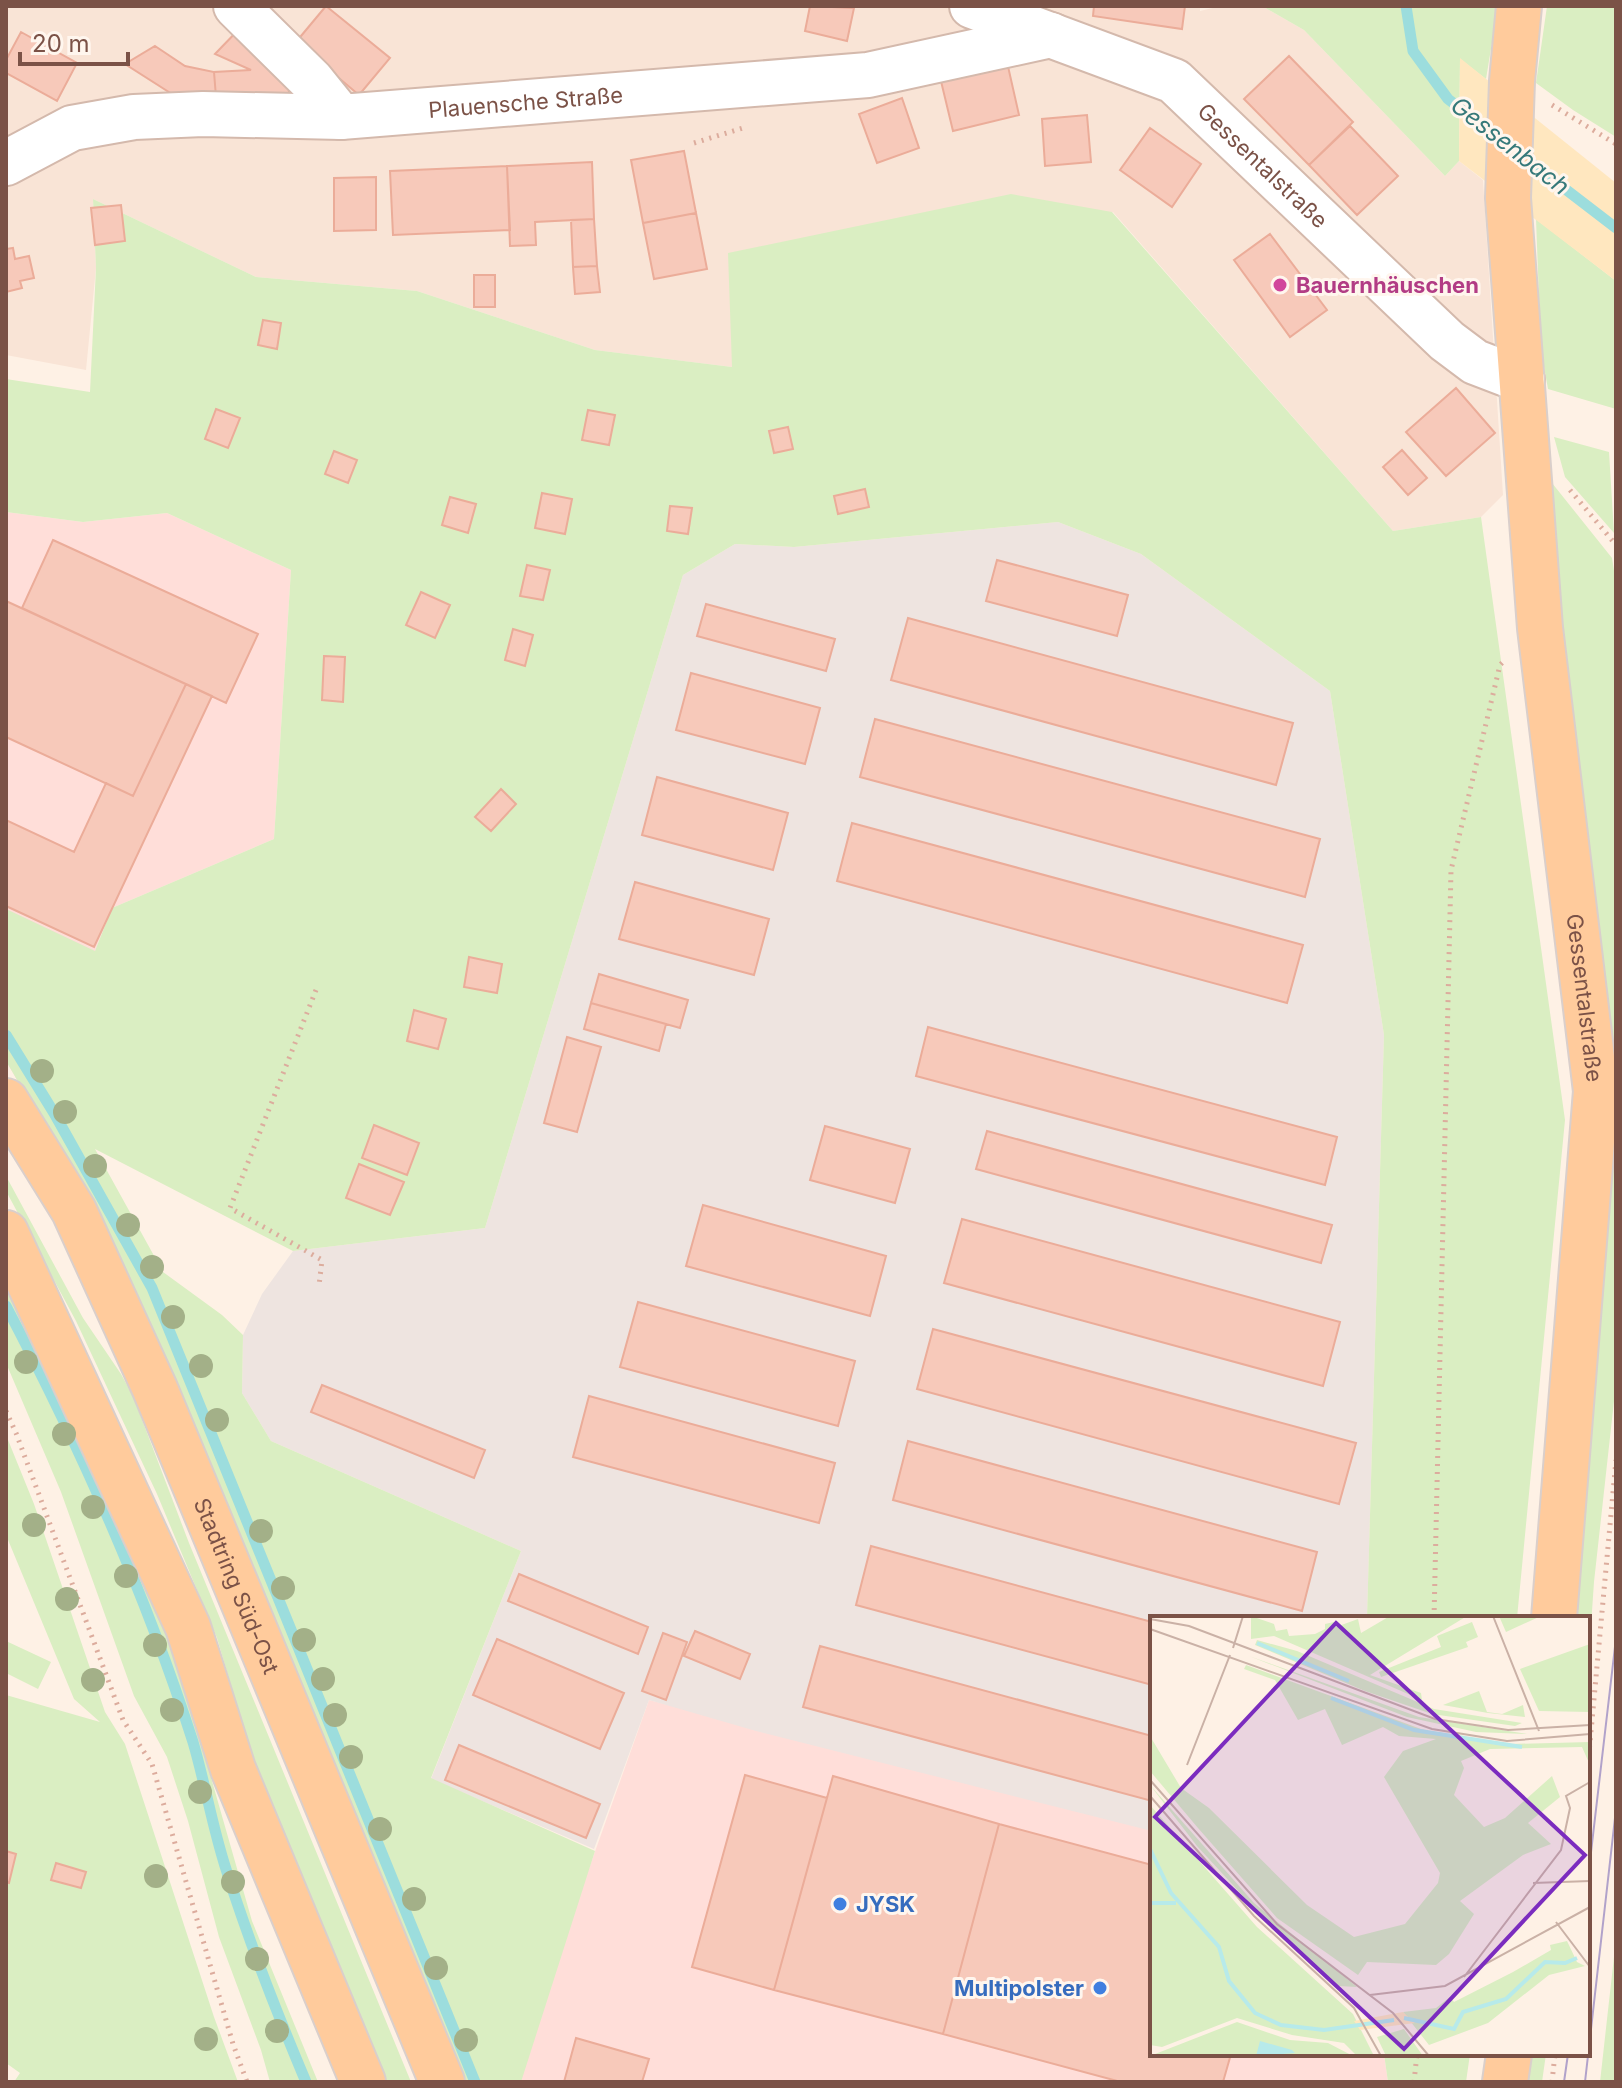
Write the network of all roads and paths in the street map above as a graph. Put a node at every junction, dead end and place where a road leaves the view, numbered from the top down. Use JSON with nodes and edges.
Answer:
{"nodes":[{"id":1,"x":236,"y":6,"type":"edge"},
{"id":2,"x":972,"y":6,"type":"edge"},
{"id":3,"x":1519,"y":6,"type":"edge"},
{"id":4,"x":1051,"y":35,"type":"junction"},
{"id":5,"x":1528,"y":101,"type":"junction"},
{"id":6,"x":341,"y":117,"type":"junction"},
{"id":7,"x":1616,"y":144,"type":"edge"},
{"id":8,"x":6,"y":163,"type":"edge"},
{"id":9,"x":1522,"y":380,"type":"junction"},
{"id":10,"x":1568,"y":488,"type":"dead end"},
{"id":11,"x":1616,"y":545,"type":"edge"},
{"id":12,"x":1540,"y":628,"type":"junction"},
{"id":13,"x":316,"y":990,"type":"dead end"},
{"id":14,"x":6,"y":1101,"type":"edge"},
{"id":15,"x":6,"y":1233,"type":"edge"},
{"id":16,"x":319,"y":1286,"type":"dead end"},
{"id":17,"x":6,"y":1411,"type":"edge"},
{"id":18,"x":1616,"y":1460,"type":"edge"},
{"id":19,"x":1434,"y":1616,"type":"edge"},
{"id":20,"x":1554,"y":1616,"type":"edge"},
{"id":21,"x":1590,"y":1742,"type":"edge"},
{"id":22,"x":1417,"y":2056,"type":"edge"},
{"id":23,"x":1509,"y":2056,"type":"edge"},
{"id":24,"x":1555,"y":2056,"type":"edge"},
{"id":25,"x":247,"y":2082,"type":"edge"},
{"id":26,"x":363,"y":2082,"type":"edge"},
{"id":27,"x":442,"y":2082,"type":"edge"},
{"id":28,"x":1414,"y":2082,"type":"edge"},
{"id":29,"x":1505,"y":2082,"type":"edge"},
{"id":30,"x":1552,"y":2082,"type":"edge"}],
"edges":[{"from":1,"to":6,"type":"street"},
{"from":2,"to":4,"type":"street","name":"Gessentalstraße"},
{"from":3,"to":5,"type":"main road","name":"Gessentalstraße"},
{"from":4,"to":6,"type":"street","name":"Plauensche Straße"},
{"from":4,"to":9,"type":"street","name":"Gessentalstraße"},
{"from":5,"to":7,"type":"path"},
{"from":5,"to":9,"type":"main road","name":"Gessentalstraße"},
{"from":6,"to":8,"type":"street","name":"Plauensche Straße"},
{"from":9,"to":12,"type":"main road","name":"Gessentalstraße"},
{"from":10,"to":11,"type":"path"},
{"from":12,"to":19,"type":"path"},
{"from":12,"to":20,"type":"main road","name":"Gessentalstraße"},
{"from":13,"to":16,"type":"path"},
{"from":14,"to":27,"type":"main road","name":"Stadtring Süd-Ost"},
{"from":15,"to":26,"type":"main road"},
{"from":17,"to":25,"type":"path"},
{"from":18,"to":21,"type":"path"},
{"from":22,"to":28,"type":"path"},
{"from":23,"to":29,"type":"main road"},
{"from":24,"to":30,"type":"path"}]}
